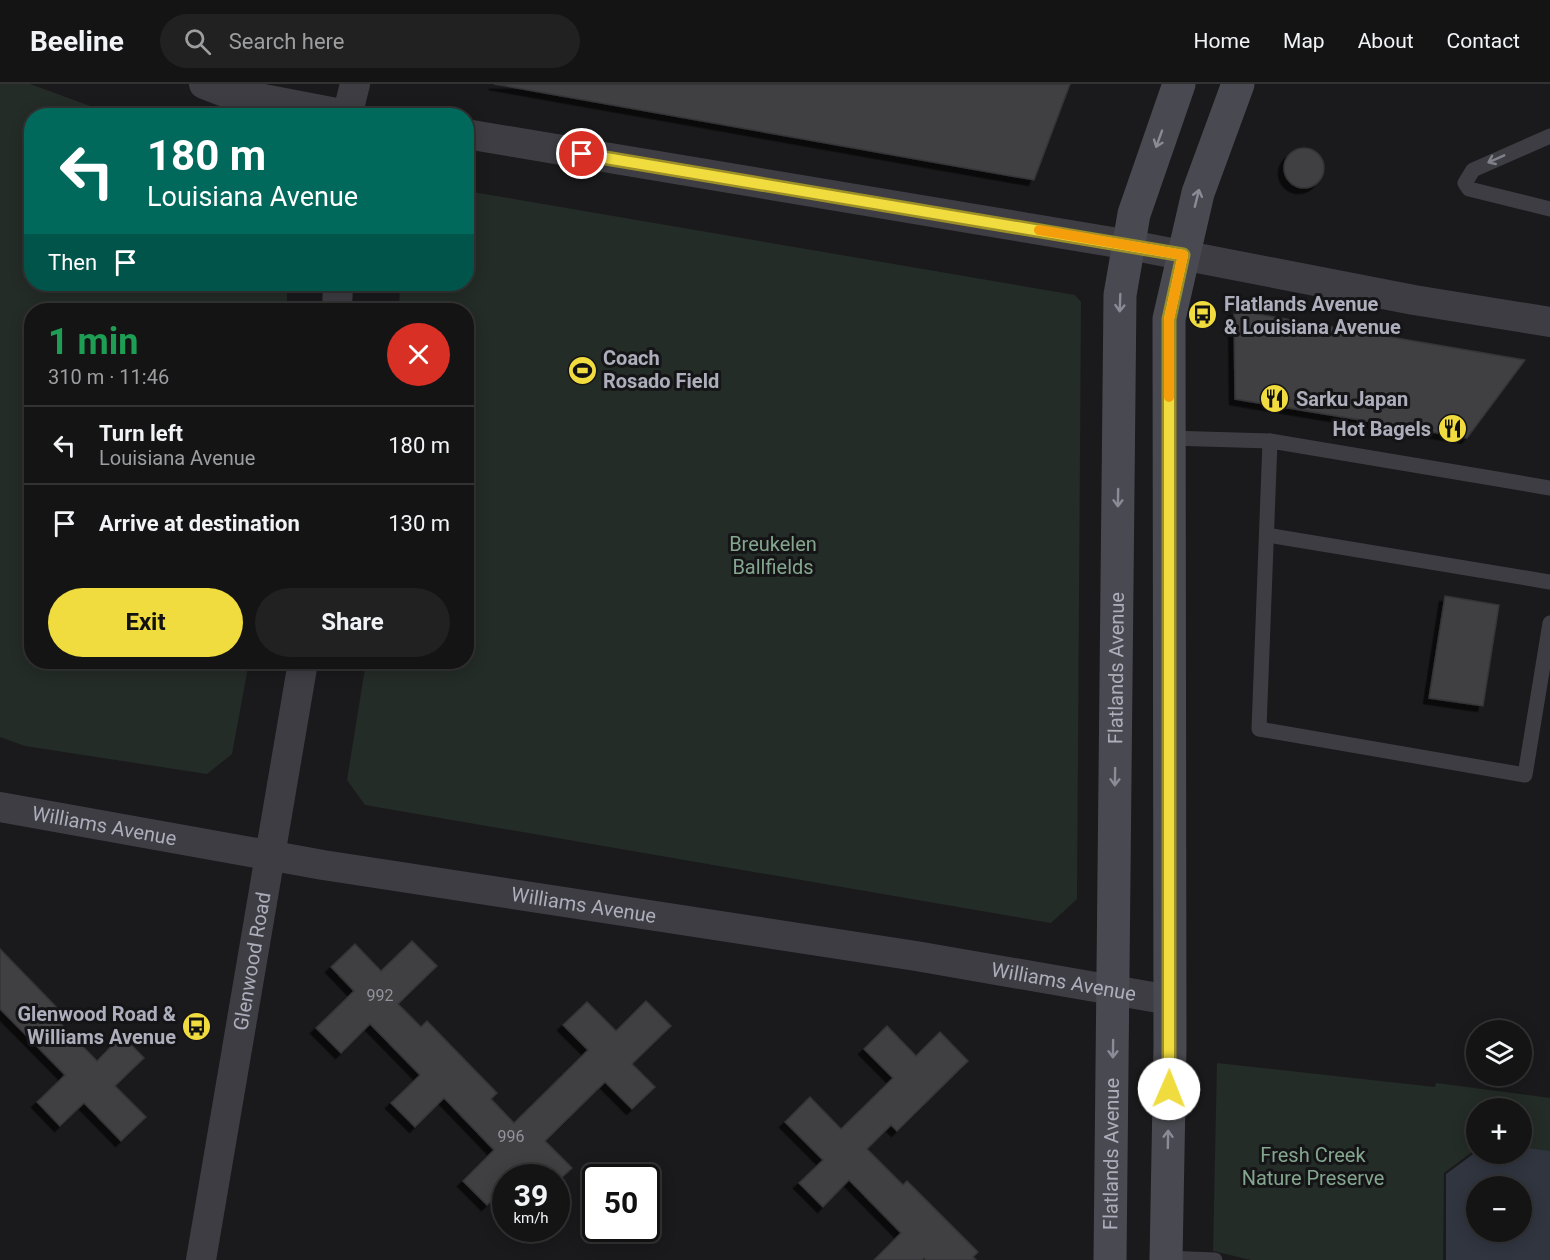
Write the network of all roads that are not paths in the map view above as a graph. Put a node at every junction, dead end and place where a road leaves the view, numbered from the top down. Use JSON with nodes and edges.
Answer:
{"nodes":[{"id":1,"x":204,"y":84,"type":"edge"},
{"id":2,"x":355,"y":84,"type":"edge"},
{"id":3,"x":1179,"y":84,"type":"edge"},
{"id":4,"x":1238,"y":84,"type":"edge"},
{"id":5,"x":312,"y":108,"type":"edge"},
{"id":6,"x":350,"y":108,"type":"edge"},
{"id":7,"x":474,"y":135,"type":"edge"},
{"id":8,"x":1550,"y":136,"type":"edge"},
{"id":9,"x":1550,"y":209,"type":"edge"},
{"id":10,"x":1130,"y":245,"type":"junction"},
{"id":11,"x":1183,"y":255,"type":"junction"},
{"id":12,"x":1550,"y":322,"type":"edge"},
{"id":13,"x":1168,"y":438,"type":"junction"},
{"id":14,"x":1270,"y":441,"type":"junction"},
{"id":15,"x":1550,"y":488,"type":"edge"},
{"id":16,"x":1267,"y":535,"type":"junction"},
{"id":17,"x":1550,"y":582,"type":"edge"},
{"id":18,"x":1550,"y":623,"type":"edge"},
{"id":19,"x":302,"y":669,"type":"edge"},
{"id":20,"x":0,"y":807,"type":"edge"},
{"id":21,"x":271,"y":854,"type":"junction"},
{"id":22,"x":1113,"y":990,"type":"junction"},
{"id":23,"x":1170,"y":1000,"type":"junction"},
{"id":24,"x":1166,"y":1259,"type":"edge"},
{"id":25,"x":201,"y":1260,"type":"edge"},
{"id":26,"x":1110,"y":1260,"type":"edge"},
{"id":27,"x":1215,"y":1260,"type":"edge"}],
"edges":[{"from":1,"to":5,"type":"street"},
{"from":2,"to":6,"type":"street"},
{"from":3,"to":10,"type":"main road","name":"Flatlands Avenue","one_way":true},
{"from":11,"to":4,"type":"main road","one_way":true},
{"from":7,"to":10,"type":"street"},
{"from":8,"to":9,"type":"lane","one_way":true},
{"from":10,"to":11,"type":"street"},
{"from":10,"to":22,"type":"main road","name":"Flatlands Avenue","one_way":true},
{"from":11,"to":12,"type":"street"},
{"from":11,"to":13,"type":"main road"},
{"from":13,"to":14,"type":"lane"},
{"from":13,"to":23,"type":"main road"},
{"from":14,"to":15,"type":"lane"},
{"from":14,"to":16,"type":"lane"},
{"from":16,"to":17,"type":"lane"},
{"from":16,"to":18,"type":"lane"},
{"from":19,"to":21,"type":"street","name":"Glenwood Road"},
{"from":20,"to":21,"type":"street","name":"Williams Avenue"},
{"from":21,"to":22,"type":"street","name":"Williams Avenue"},
{"from":21,"to":25,"type":"street","name":"Glenwood Road"},
{"from":22,"to":23,"type":"street","name":"Williams Avenue"},
{"from":22,"to":26,"type":"main road","name":"Flatlands Avenue","one_way":true},
{"from":24,"to":23,"type":"main road","one_way":true},
{"from":24,"to":27,"type":"lane"}]}
